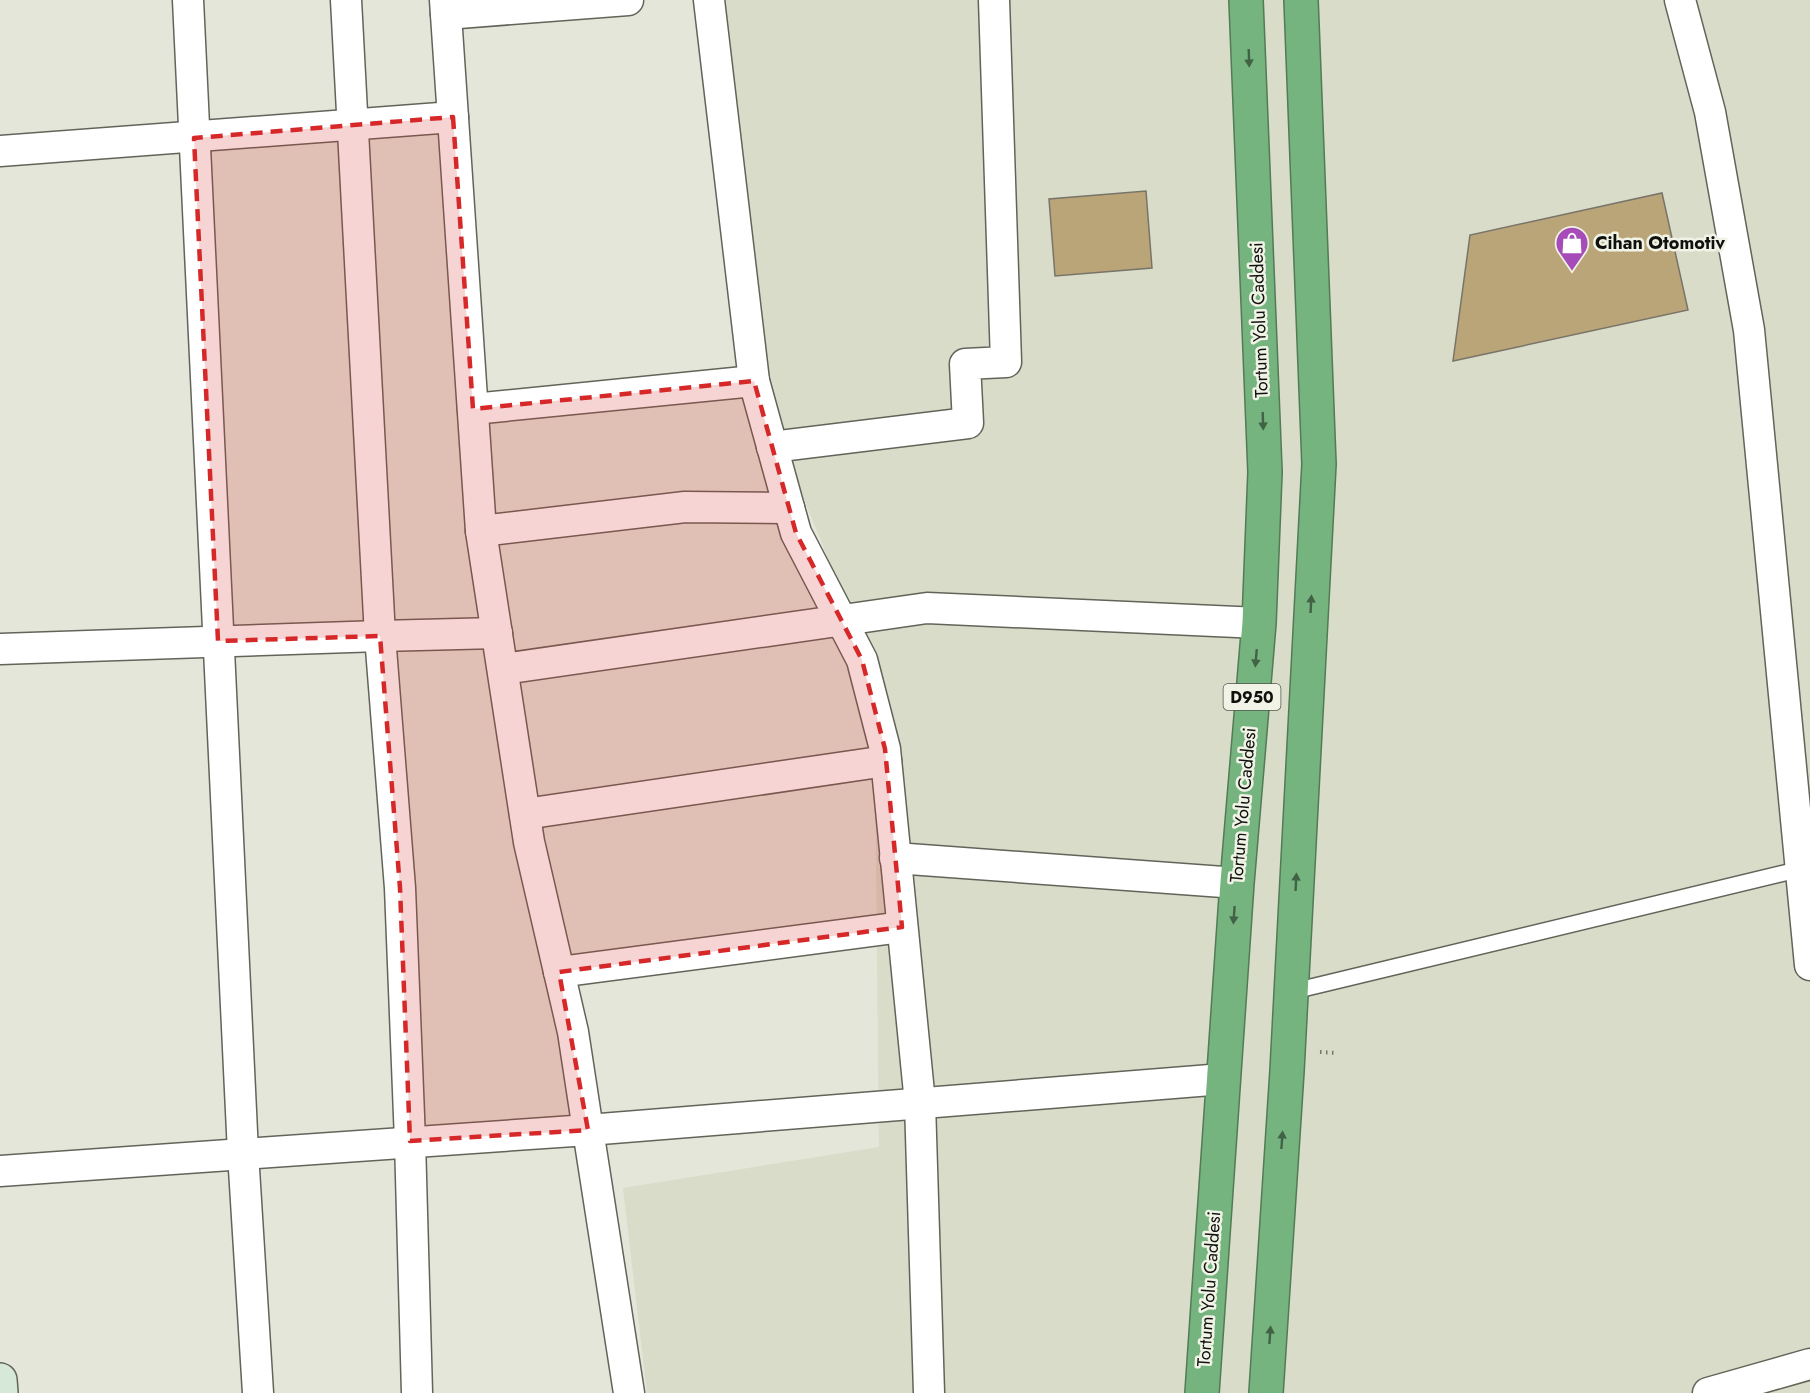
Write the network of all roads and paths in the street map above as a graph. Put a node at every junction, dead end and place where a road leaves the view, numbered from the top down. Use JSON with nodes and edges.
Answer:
{"nodes":[{"id":1,"x":188,"y":0,"type":"edge"},
{"id":2,"x":346,"y":0,"type":"edge"},
{"id":3,"x":628,"y":0,"type":"edge"},
{"id":4,"x":709,"y":0,"type":"edge"},
{"id":5,"x":994,"y":0,"type":"edge"},
{"id":6,"x":1246,"y":0,"type":"edge"},
{"id":7,"x":1301,"y":0,"type":"edge"},
{"id":8,"x":1680,"y":0,"type":"edge"},
{"id":9,"x":445,"y":7,"type":"edge"},
{"id":10,"x":453,"y":117,"type":"junction"},
{"id":11,"x":352,"y":126,"type":"junction"},
{"id":12,"x":194,"y":138,"type":"junction"},
{"id":13,"x":0,"y":152,"type":"edge"},
{"id":14,"x":754,"y":381,"type":"junction"},
{"id":15,"x":473,"y":409,"type":"junction"},
{"id":16,"x":772,"y":447,"type":"junction"},
{"id":17,"x":789,"y":507,"type":"junction"},
{"id":18,"x":481,"y":531,"type":"junction"},
{"id":19,"x":842,"y":621,"type":"junction"},
{"id":20,"x":1259,"y":623,"type":"junction"},
{"id":21,"x":497,"y":633,"type":"junction"},
{"id":22,"x":380,"y":636,"type":"junction"},
{"id":23,"x":218,"y":641,"type":"junction"},
{"id":24,"x":0,"y":649,"type":"edge"},
{"id":25,"x":503,"y":669,"type":"junction"},
{"id":26,"x":886,"y":761,"type":"junction"},
{"id":27,"x":525,"y":814,"type":"junction"},
{"id":28,"x":895,"y":858,"type":"junction"},
{"id":29,"x":1801,"y":869,"type":"junction"},
{"id":30,"x":1236,"y":883,"type":"junction"},
{"id":31,"x":902,"y":927,"type":"junction"},
{"id":32,"x":1810,"y":965,"type":"edge"},
{"id":33,"x":559,"y":972,"type":"junction"},
{"id":34,"x":1290,"y":992,"type":"junction"},
{"id":35,"x":1223,"y":1079,"type":"junction"},
{"id":36,"x":920,"y":1103,"type":"junction"},
{"id":37,"x":588,"y":1130,"type":"junction"},
{"id":38,"x":410,"y":1141,"type":"junction"},
{"id":39,"x":243,"y":1153,"type":"junction"},
{"id":40,"x":0,"y":1170,"type":"edge"},
{"id":41,"x":1810,"y":1364,"type":"edge"},
{"id":42,"x":0,"y":1380,"type":"edge"},
{"id":43,"x":1,"y":1393,"type":"edge"},
{"id":44,"x":258,"y":1393,"type":"edge"},
{"id":45,"x":417,"y":1393,"type":"edge"},
{"id":46,"x":628,"y":1393,"type":"edge"},
{"id":47,"x":929,"y":1393,"type":"edge"},
{"id":48,"x":1202,"y":1393,"type":"edge"},
{"id":49,"x":1266,"y":1393,"type":"edge"},
{"id":50,"x":1708,"y":1393,"type":"edge"}],
"edges":[{"from":1,"to":12,"type":"street"},
{"from":2,"to":11,"type":"street"},
{"from":3,"to":9,"type":"street"},
{"from":4,"to":14,"type":"street"},
{"from":5,"to":16,"type":"street"},
{"from":6,"to":20,"type":"highway","name":"Tortum Yolu Caddesi","number":"D950","one_way":true},
{"from":34,"to":7,"type":"highway","number":"D950","one_way":true},
{"from":8,"to":29,"type":"street"},
{"from":9,"to":10,"type":"street"},
{"from":10,"to":11,"type":"street"},
{"from":10,"to":15,"type":"street"},
{"from":11,"to":12,"type":"street"},
{"from":11,"to":22,"type":"street"},
{"from":12,"to":13,"type":"street"},
{"from":12,"to":23,"type":"street"},
{"from":14,"to":15,"type":"street"},
{"from":14,"to":16,"type":"street"},
{"from":15,"to":18,"type":"street"},
{"from":16,"to":17,"type":"street"},
{"from":17,"to":18,"type":"street"},
{"from":17,"to":19,"type":"street"},
{"from":18,"to":21,"type":"street"},
{"from":19,"to":20,"type":"street"},
{"from":19,"to":25,"type":"street"},
{"from":19,"to":26,"type":"street"},
{"from":20,"to":30,"type":"highway","name":"Tortum Yolu Caddesi","number":"D950","one_way":true},
{"from":21,"to":22,"type":"street"},
{"from":21,"to":25,"type":"street"},
{"from":22,"to":23,"type":"street"},
{"from":22,"to":38,"type":"street"},
{"from":23,"to":24,"type":"street"},
{"from":23,"to":39,"type":"street"},
{"from":25,"to":27,"type":"street"},
{"from":26,"to":27,"type":"street"},
{"from":26,"to":28,"type":"street"},
{"from":27,"to":33,"type":"street"},
{"from":28,"to":30,"type":"street"},
{"from":28,"to":31,"type":"street"},
{"from":29,"to":32,"type":"street"},
{"from":29,"to":34,"type":"lane"},
{"from":30,"to":35,"type":"highway","name":"Tortum Yolu Caddesi","number":"D950","one_way":true},
{"from":31,"to":33,"type":"street"},
{"from":31,"to":36,"type":"street"},
{"from":33,"to":37,"type":"street"},
{"from":49,"to":34,"type":"highway","number":"D950","one_way":true},
{"from":35,"to":36,"type":"street"},
{"from":35,"to":48,"type":"highway","name":"Tortum Yolu Caddesi","number":"D950"},
{"from":36,"to":37,"type":"street"},
{"from":36,"to":47,"type":"street"},
{"from":37,"to":38,"type":"street"},
{"from":37,"to":46,"type":"street"},
{"from":38,"to":39,"type":"street"},
{"from":38,"to":45,"type":"street"},
{"from":39,"to":40,"type":"street"},
{"from":39,"to":44,"type":"street"},
{"from":41,"to":50,"type":"street"},
{"from":42,"to":43,"type":"street"}]}
